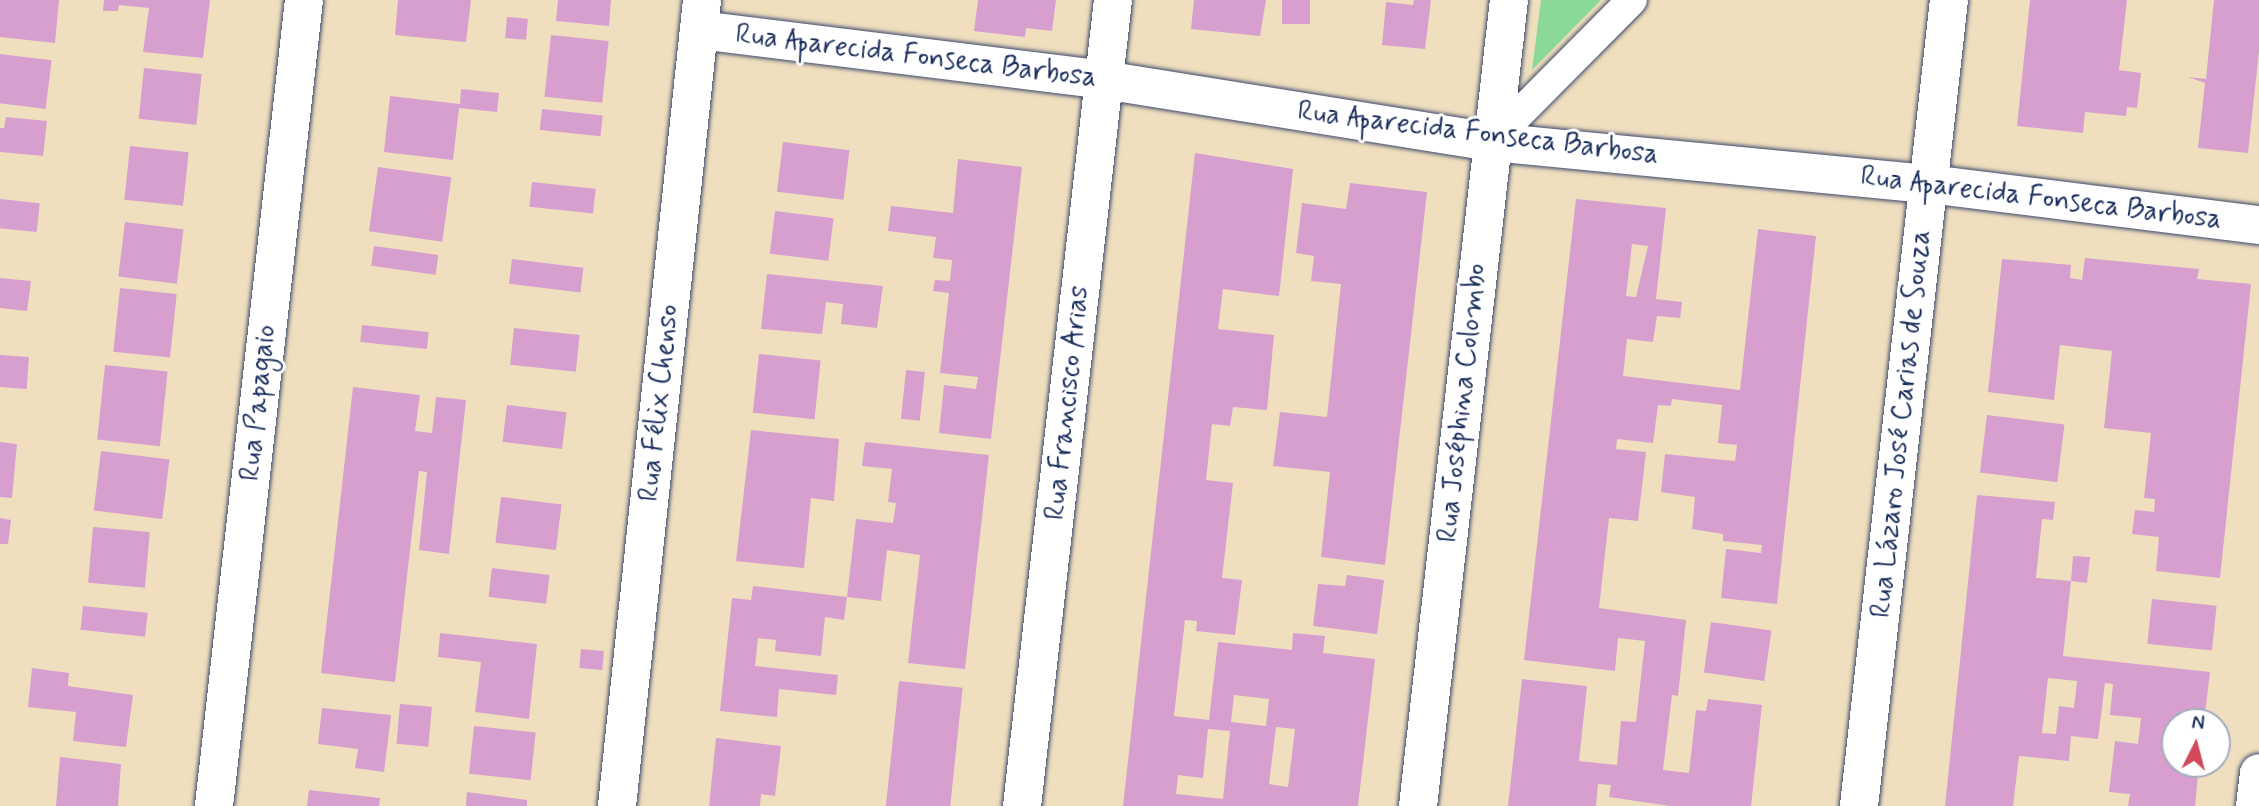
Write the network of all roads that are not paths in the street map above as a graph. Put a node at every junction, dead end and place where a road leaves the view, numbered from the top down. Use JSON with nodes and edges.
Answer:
{"nodes":[{"id":1,"x":304,"y":0,"type":"edge"},
{"id":2,"x":1113,"y":0,"type":"edge"},
{"id":3,"x":1509,"y":0,"type":"edge"},
{"id":4,"x":1632,"y":0,"type":"edge"},
{"id":5,"x":1949,"y":0,"type":"edge"},
{"id":6,"x":700,"y":15,"type":"edge"},
{"id":7,"x":1104,"y":80,"type":"junction"},
{"id":8,"x":1491,"y":142,"type":"junction"},
{"id":9,"x":1929,"y":184,"type":"junction"},
{"id":10,"x":2259,"y":225,"type":"edge"},
{"id":11,"x":2259,"y":772,"type":"edge"},
{"id":12,"x":214,"y":806,"type":"edge"},
{"id":13,"x":618,"y":806,"type":"edge"},
{"id":14,"x":1022,"y":806,"type":"edge"},
{"id":15,"x":1418,"y":806,"type":"edge"},
{"id":16,"x":1859,"y":806,"type":"edge"},
{"id":17,"x":2255,"y":806,"type":"edge"}],
"edges":[{"from":1,"to":12,"type":"street","name":"Rua Papagaio"},
{"from":2,"to":7,"type":"street","name":"Rua Francisco Arias"},
{"from":3,"to":8,"type":"street","name":"Rua Joséphina Colombo"},
{"from":4,"to":8,"type":"lane"},
{"from":5,"to":9,"type":"street","name":"Rua Lázaro José Carias de Souza"},
{"from":6,"to":7,"type":"street","name":"Rua Aparecida Fonseca Barbosa"},
{"from":6,"to":13,"type":"street","name":"Rua Félix Chenso"},
{"from":7,"to":8,"type":"street","name":"Rua Aparecida Fonseca Barbosa"},
{"from":7,"to":14,"type":"street","name":"Rua Francisco Arias"},
{"from":8,"to":9,"type":"street","name":"Rua Aparecida Fonseca Barbosa"},
{"from":8,"to":15,"type":"street","name":"Rua Joséphina Colombo"},
{"from":9,"to":10,"type":"street","name":"Rua Aparecida Fonseca Barbosa"},
{"from":9,"to":16,"type":"street","name":"Rua Lázaro José Carias de Souza"},
{"from":11,"to":17,"type":"street"}]}
